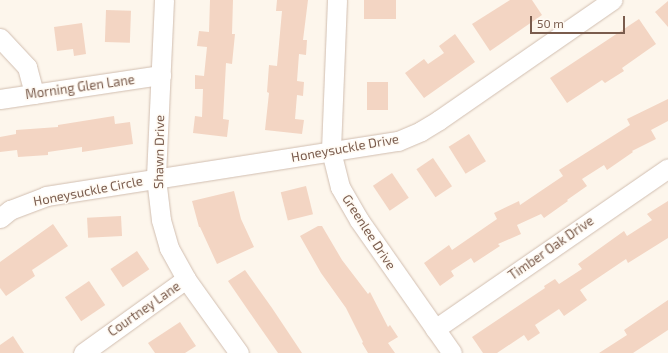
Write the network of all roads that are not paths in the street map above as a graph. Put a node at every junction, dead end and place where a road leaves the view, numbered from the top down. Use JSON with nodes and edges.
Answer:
{"nodes":[{"id":1,"x":164,"y":0,"type":"edge"},
{"id":2,"x":337,"y":0,"type":"edge"},
{"id":3,"x":612,"y":0,"type":"edge"},
{"id":4,"x":0,"y":38,"type":"edge"},
{"id":5,"x":161,"y":75,"type":"junction"},
{"id":6,"x":34,"y":94,"type":"junction"},
{"id":7,"x":0,"y":99,"type":"edge"},
{"id":8,"x":331,"y":151,"type":"junction"},
{"id":9,"x":668,"y":168,"type":"edge"},
{"id":10,"x":156,"y":178,"type":"junction"},
{"id":11,"x":0,"y":218,"type":"edge"},
{"id":12,"x":186,"y":280,"type":"junction"},
{"id":13,"x":435,"y":329,"type":"junction"},
{"id":14,"x":83,"y":353,"type":"edge"},
{"id":15,"x":239,"y":353,"type":"edge"},
{"id":16,"x":452,"y":353,"type":"edge"}],
"edges":[{"from":1,"to":5,"type":"street","name":"Shawn Drive"},
{"from":2,"to":8,"type":"street","name":"Greenlee Drive"},
{"from":3,"to":8,"type":"street","name":"Honeysuckle Drive"},
{"from":4,"to":6,"type":"street"},
{"from":5,"to":6,"type":"street","name":"Morning Glen Lane"},
{"from":5,"to":10,"type":"street","name":"Shawn Drive"},
{"from":6,"to":7,"type":"street","name":"Morning Glen Lane"},
{"from":8,"to":10,"type":"street","name":"Honeysuckle Drive"},
{"from":8,"to":13,"type":"street","name":"Greenlee Drive"},
{"from":9,"to":13,"type":"street","name":"Timber Oak Drive"},
{"from":10,"to":11,"type":"street","name":"Honeysuckle Circle"},
{"from":10,"to":12,"type":"street","name":"Shawn Drive"},
{"from":12,"to":14,"type":"street","name":"Courtney Lane"},
{"from":12,"to":15,"type":"street","name":"Shawn Drive"},
{"from":13,"to":16,"type":"street","name":"Greenlee Drive"}]}
